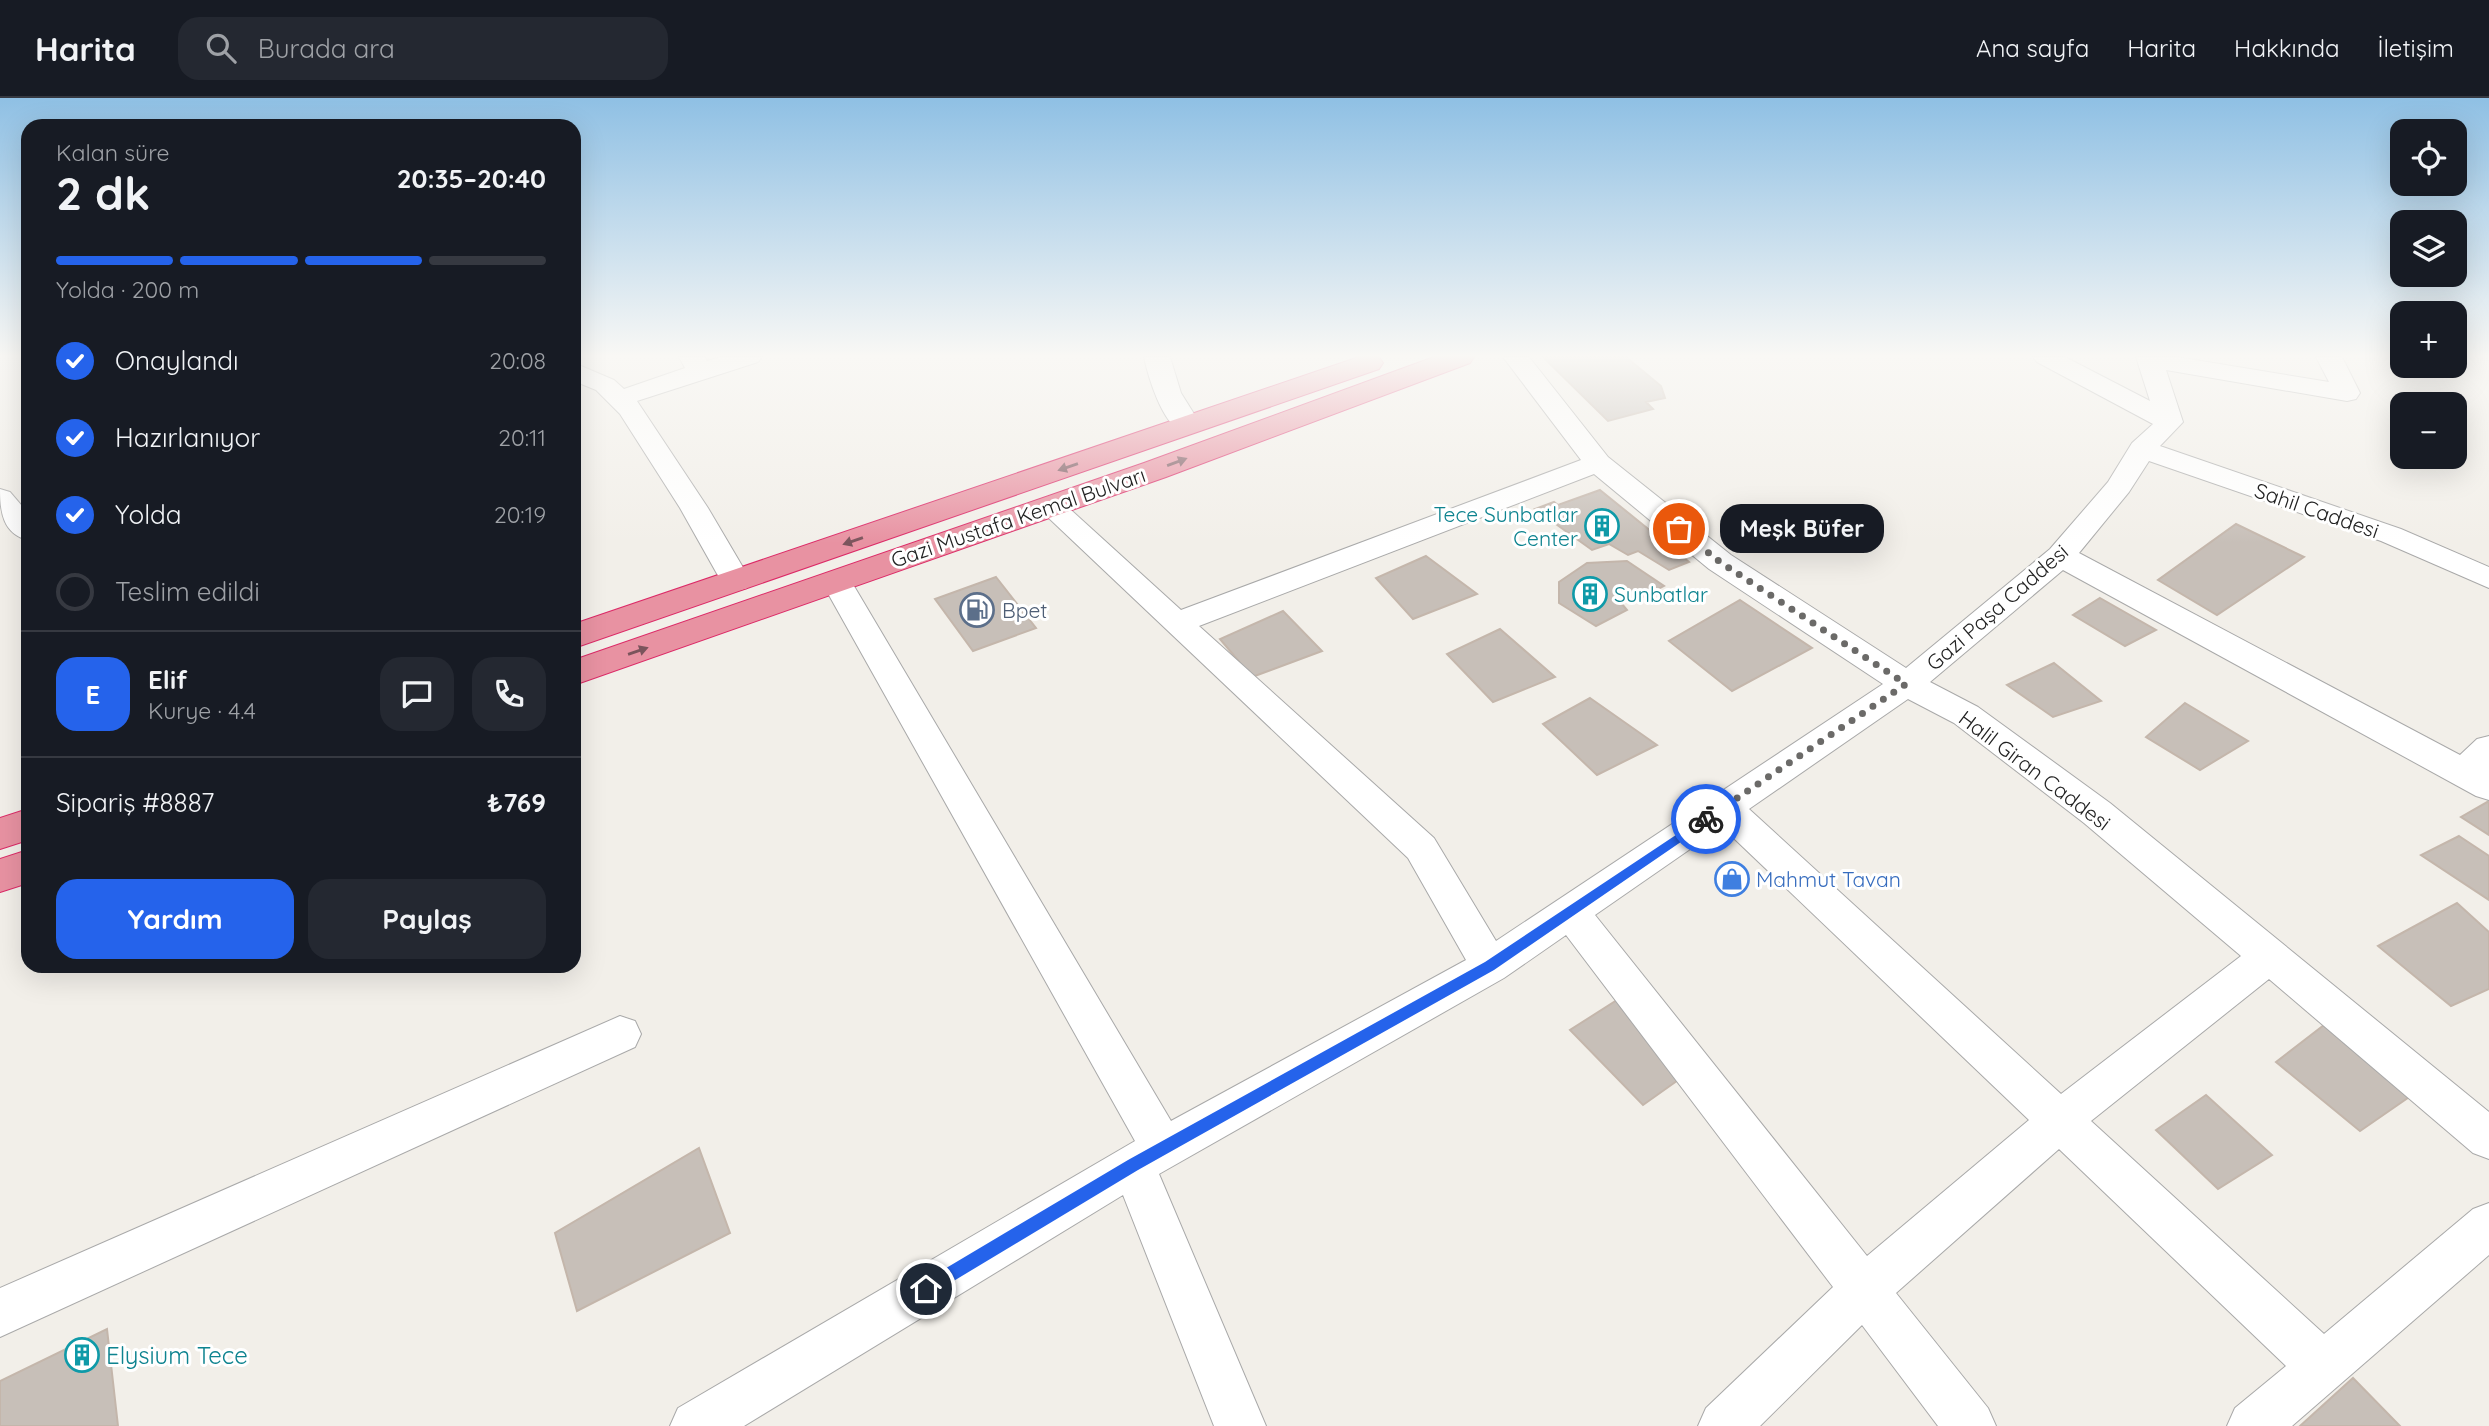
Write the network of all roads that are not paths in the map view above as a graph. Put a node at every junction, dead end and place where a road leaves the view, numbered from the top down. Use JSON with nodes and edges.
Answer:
{"nodes":[{"id":1,"x":636,"y":419,"type":"edge"},
{"id":2,"x":1183,"y":419,"type":"edge"},
{"id":3,"x":1206,"y":419,"type":"edge"},
{"id":4,"x":1289,"y":419,"type":"edge"},
{"id":5,"x":1564,"y":419,"type":"edge"},
{"id":6,"x":2164,"y":419,"type":"edge"},
{"id":7,"x":2169,"y":419,"type":"edge"},
{"id":8,"x":2170,"y":422,"type":"junction"},
{"id":9,"x":1188,"y":425,"type":"junction"},
{"id":10,"x":2142,"y":449,"type":"junction"},
{"id":11,"x":1598,"y":463,"type":"junction"},
{"id":12,"x":0,"y":498,"type":"edge"},
{"id":13,"x":1050,"y":506,"type":"junction"},
{"id":14,"x":21,"y":523,"type":"edge"},
{"id":15,"x":2061,"y":556,"type":"junction"},
{"id":16,"x":2489,"y":578,"type":"edge"},
{"id":17,"x":736,"y":581,"type":"junction"},
{"id":18,"x":836,"y":581,"type":"junction"},
{"id":19,"x":1176,"y":623,"type":"junction"},
{"id":20,"x":581,"y":634,"type":"edge"},
{"id":21,"x":581,"y":671,"type":"edge"},
{"id":22,"x":1906,"y":684,"type":"junction"},
{"id":23,"x":2489,"y":748,"type":"edge"},
{"id":24,"x":2477,"y":780,"type":"edge"},
{"id":25,"x":1724,"y":807,"type":"junction"},
{"id":26,"x":21,"y":826,"type":"edge"},
{"id":27,"x":0,"y":834,"type":"edge"},
{"id":28,"x":21,"y":868,"type":"edge"},
{"id":29,"x":0,"y":876,"type":"edge"},
{"id":30,"x":1570,"y":911,"type":"junction"},
{"id":31,"x":2269,"y":956,"type":"junction"},
{"id":32,"x":1490,"y":966,"type":"junction"},
{"id":33,"x":620,"y":1034,"type":"dead end"},
{"id":34,"x":2059,"y":1121,"type":"junction"},
{"id":35,"x":2489,"y":1139,"type":"edge"},
{"id":36,"x":1148,"y":1157,"type":"junction"},
{"id":37,"x":2489,"y":1225,"type":"edge"},
{"id":38,"x":1864,"y":1290,"type":"junction"},
{"id":39,"x":0,"y":1313,"type":"edge"},
{"id":40,"x":2323,"y":1367,"type":"junction"},
{"id":41,"x":696,"y":1426,"type":"edge"},
{"id":42,"x":1241,"y":1426,"type":"edge"},
{"id":43,"x":1724,"y":1426,"type":"edge"},
{"id":44,"x":1970,"y":1426,"type":"edge"},
{"id":45,"x":2253,"y":1426,"type":"edge"}],
"edges":[{"from":1,"to":17,"type":"street"},
{"from":2,"to":9,"type":"street"},
{"from":3,"to":9,"type":"highway","name":"Gazi Mustafa Kemal Bulvarı"},
{"from":13,"to":4,"type":"highway","name":"Gazi Mustafa Kemal Bulvarı","one_way":true},
{"from":5,"to":11,"type":"street","name":"Halil Giran Caddesi"},
{"from":6,"to":8,"type":"street"},
{"from":7,"to":8,"type":"street"},
{"from":8,"to":10,"type":"street","name":"Gazi Paşa Caddesi"},
{"from":9,"to":17,"type":"highway","name":"Gazi Mustafa Kemal Bulvarı","one_way":true},
{"from":10,"to":15,"type":"street","name":"Gazi Paşa Caddesi"},
{"from":10,"to":16,"type":"street","name":"Sahil Caddesi"},
{"from":11,"to":19,"type":"street"},
{"from":11,"to":22,"type":"street","name":"Halil Giran Caddesi"},
{"from":12,"to":14,"type":"street"},
{"from":13,"to":18,"type":"highway","name":"Gazi Mustafa Kemal Bulvarı"},
{"from":13,"to":19,"type":"street"},
{"from":15,"to":22,"type":"street","name":"Gazi Paşa Caddesi"},
{"from":15,"to":24,"type":"street"},
{"from":17,"to":20,"type":"highway","name":"Gazi Mustafa Kemal Bulvarı"},
{"from":21,"to":18,"type":"highway","name":"Gazi Mustafa Kemal Bulvarı","one_way":true},
{"from":18,"to":36,"type":"street"},
{"from":19,"to":32,"type":"street"},
{"from":22,"to":25,"type":"street","name":"Gazi Paşa Caddesi"},
{"from":22,"to":31,"type":"street","name":"Halil Giran Caddesi"},
{"from":23,"to":24,"type":"street"},
{"from":25,"to":30,"type":"street","name":"Gazi Paşa Caddesi"},
{"from":25,"to":34,"type":"street"},
{"from":26,"to":27,"type":"highway"},
{"from":28,"to":29,"type":"highway"},
{"from":30,"to":32,"type":"street","name":"Gazi Paşa Caddesi"},
{"from":30,"to":38,"type":"street"},
{"from":31,"to":34,"type":"street"},
{"from":31,"to":35,"type":"street","name":"Halil Giran Caddesi"},
{"from":32,"to":36,"type":"street","name":"Gazi Paşa Caddesi"},
{"from":33,"to":39,"type":"street"},
{"from":34,"to":38,"type":"street"},
{"from":34,"to":40,"type":"street"},
{"from":36,"to":41,"type":"street","name":"Gazi Paşa Caddesi"},
{"from":36,"to":42,"type":"street"},
{"from":37,"to":40,"type":"street"},
{"from":38,"to":43,"type":"street"},
{"from":38,"to":44,"type":"street"},
{"from":40,"to":45,"type":"street"}]}
